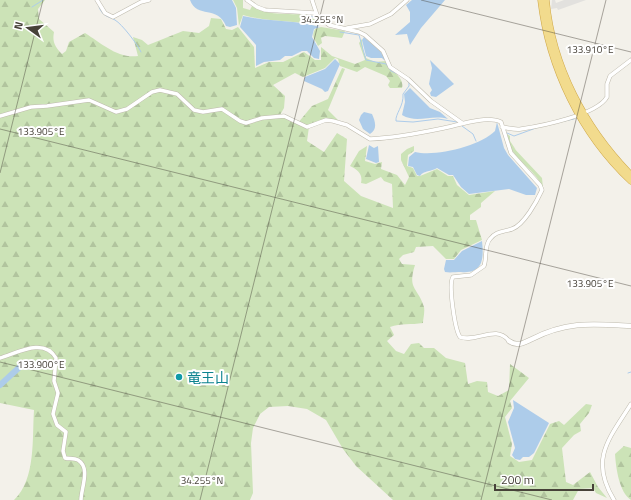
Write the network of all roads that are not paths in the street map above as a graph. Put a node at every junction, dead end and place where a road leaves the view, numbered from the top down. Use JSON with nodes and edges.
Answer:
{"nodes":[{"id":1,"x":97,"y":0,"type":"edge"},
{"id":2,"x":149,"y":0,"type":"edge"},
{"id":3,"x":247,"y":0,"type":"edge"},
{"id":4,"x":312,"y":0,"type":"edge"},
{"id":5,"x":407,"y":0,"type":"edge"},
{"id":6,"x":541,"y":0,"type":"edge"},
{"id":7,"x":546,"y":0,"type":"edge"},
{"id":8,"x":317,"y":15,"type":"junction"},
{"id":9,"x":344,"y":28,"type":"junction"},
{"id":10,"x":631,"y":60,"type":"edge"},
{"id":11,"x":581,"y":113,"type":"junction"},
{"id":12,"x":0,"y":116,"type":"edge"},
{"id":13,"x":462,"y":123,"type":"junction"},
{"id":14,"x":503,"y":130,"type":"junction"},
{"id":15,"x":631,"y":175,"type":"edge"},
{"id":16,"x":631,"y":181,"type":"edge"},
{"id":17,"x":631,"y":326,"type":"edge"},
{"id":18,"x":509,"y":340,"type":"joint"},
{"id":19,"x":0,"y":358,"type":"edge"},
{"id":20,"x":631,"y":404,"type":"edge"},
{"id":21,"x":81,"y":500,"type":"edge"},
{"id":22,"x":614,"y":500,"type":"edge"}],
"edges":[{"from":1,"to":2,"type":"street"},
{"from":3,"to":8,"type":"street"},
{"from":4,"to":8,"type":"street"},
{"from":5,"to":9,"type":"street"},
{"from":6,"to":11,"type":"highway"},
{"from":7,"to":11,"type":"highway"},
{"from":8,"to":9,"type":"street"},
{"from":9,"to":13,"type":"street"},
{"from":10,"to":11,"type":"street"},
{"from":11,"to":14,"type":"street"},
{"from":11,"to":15,"type":"highway"},
{"from":11,"to":16,"type":"highway"},
{"from":12,"to":13,"type":"street"},
{"from":13,"to":14,"type":"street"},
{"from":14,"to":18,"type":"street"},
{"from":17,"to":18,"type":"street"},
{"from":19,"to":21,"type":"street"},
{"from":20,"to":22,"type":"street"}]}
